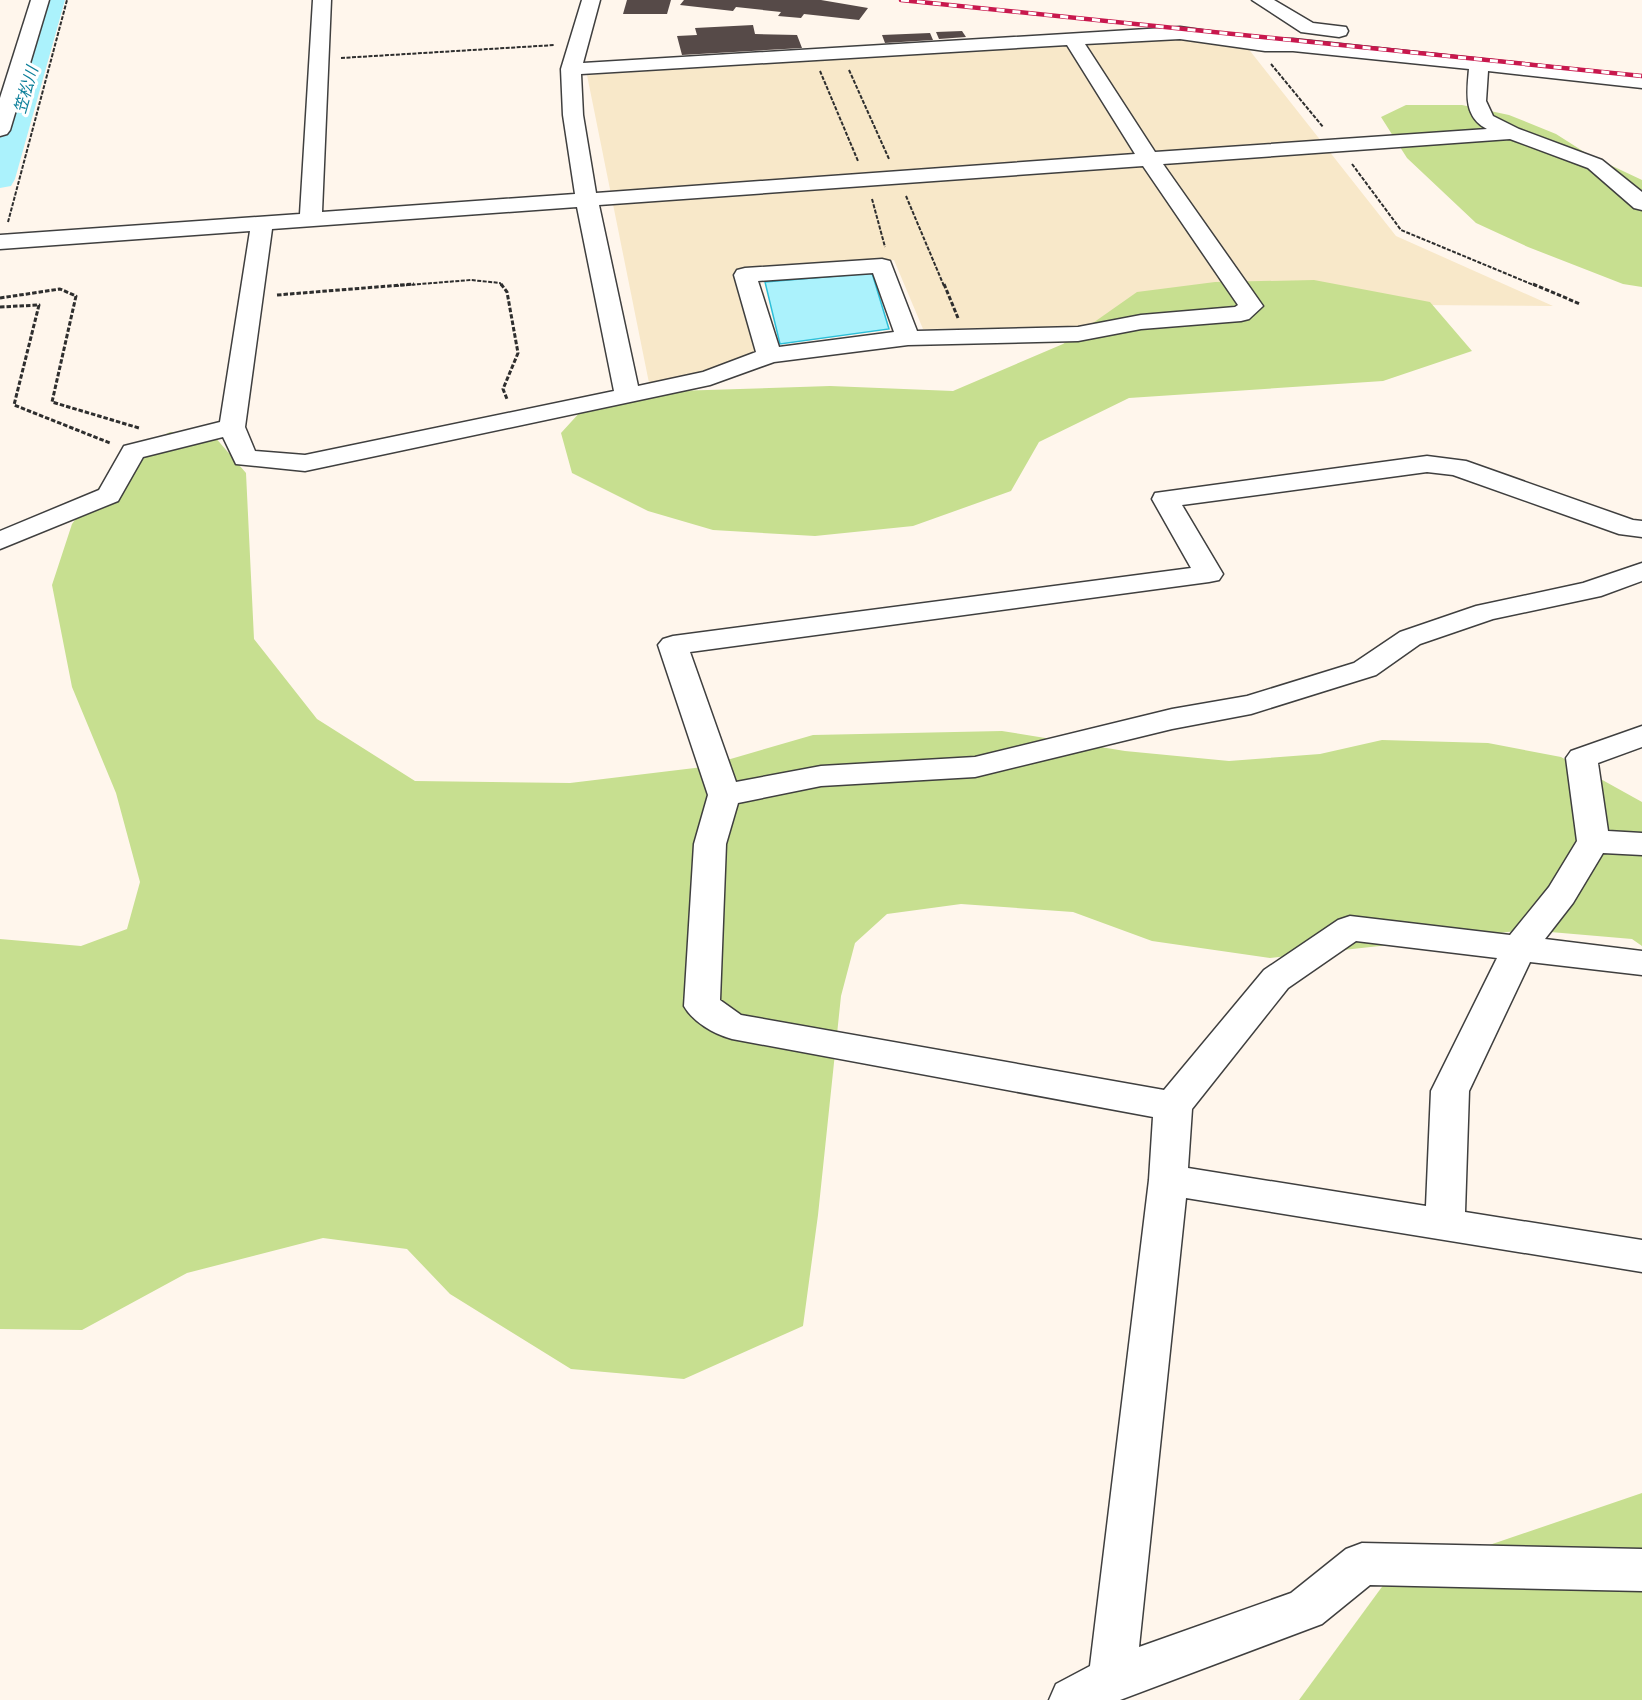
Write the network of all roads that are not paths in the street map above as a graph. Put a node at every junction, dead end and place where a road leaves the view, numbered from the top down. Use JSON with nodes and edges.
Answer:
{"nodes":[{"id":1,"x":40,"y":0,"type":"edge"},
{"id":2,"x":322,"y":0,"type":"edge"},
{"id":3,"x":591,"y":0,"type":"edge"},
{"id":4,"x":1260,"y":0,"type":"edge"},
{"id":5,"x":1072,"y":39,"type":"junction"},
{"id":6,"x":1642,"y":65,"type":"edge"},
{"id":7,"x":1479,"y":66,"type":"junction"},
{"id":8,"x":571,"y":69,"type":"junction"},
{"id":9,"x":1642,"y":82,"type":"edge"},
{"id":10,"x":0,"y":130,"type":"edge"},
{"id":11,"x":1512,"y":133,"type":"junction"},
{"id":12,"x":1149,"y":160,"type":"junction"},
{"id":13,"x":587,"y":201,"type":"junction"},
{"id":14,"x":1642,"y":203,"type":"edge"},
{"id":15,"x":311,"y":220,"type":"junction"},
{"id":16,"x":262,"y":224,"type":"junction"},
{"id":17,"x":1,"y":242,"type":"edge"},
{"id":18,"x":908,"y":338,"type":"junction"},
{"id":19,"x":769,"y":356,"type":"junction"},
{"id":20,"x":627,"y":395,"type":"junction"},
{"id":21,"x":232,"y":427,"type":"junction"},
{"id":22,"x":1642,"y":529,"type":"edge"},
{"id":23,"x":0,"y":541,"type":"edge"},
{"id":24,"x":1642,"y":571,"type":"edge"},
{"id":25,"x":1642,"y":736,"type":"edge"},
{"id":26,"x":724,"y":795,"type":"junction"},
{"id":27,"x":1593,"y":840,"type":"junction"},
{"id":28,"x":1642,"y":844,"type":"edge"},
{"id":29,"x":1520,"y":947,"type":"junction"},
{"id":30,"x":1642,"y":963,"type":"edge"},
{"id":31,"x":1173,"y":1106,"type":"junction"},
{"id":32,"x":1168,"y":1180,"type":"junction"},
{"id":33,"x":1445,"y":1223,"type":"junction"},
{"id":34,"x":1642,"y":1256,"type":"edge"},
{"id":35,"x":1642,"y":1570,"type":"edge"},
{"id":36,"x":1093,"y":1689,"type":"edge"}],
"edges":[{"from":1,"to":10,"type":"street"},
{"from":2,"to":15,"type":"street"},
{"from":3,"to":8,"type":"street"},
{"from":4,"to":6,"type":"street"},
{"from":5,"to":7,"type":"street"},
{"from":5,"to":8,"type":"street"},
{"from":5,"to":12,"type":"street"},
{"from":7,"to":9,"type":"street"},
{"from":7,"to":11,"type":"street"},
{"from":8,"to":13,"type":"street"},
{"from":11,"to":12,"type":"street"},
{"from":11,"to":14,"type":"street"},
{"from":12,"to":13,"type":"street"},
{"from":12,"to":18,"type":"street"},
{"from":13,"to":15,"type":"street"},
{"from":13,"to":20,"type":"street"},
{"from":15,"to":16,"type":"street"},
{"from":16,"to":17,"type":"street"},
{"from":16,"to":21,"type":"street"},
{"from":18,"to":19,"type":"street"},
{"from":18,"to":19,"type":"street"},
{"from":19,"to":20,"type":"street"},
{"from":20,"to":21,"type":"street"},
{"from":21,"to":23,"type":"street"},
{"from":22,"to":26,"type":"street"},
{"from":24,"to":26,"type":"street"},
{"from":25,"to":27,"type":"street"},
{"from":26,"to":31,"type":"street"},
{"from":27,"to":28,"type":"street"},
{"from":27,"to":29,"type":"street"},
{"from":29,"to":30,"type":"street"},
{"from":29,"to":31,"type":"street"},
{"from":29,"to":33,"type":"street"},
{"from":31,"to":32,"type":"street"},
{"from":32,"to":33,"type":"street"},
{"from":32,"to":36,"type":"street"},
{"from":33,"to":34,"type":"street"},
{"from":35,"to":36,"type":"street"}]}
